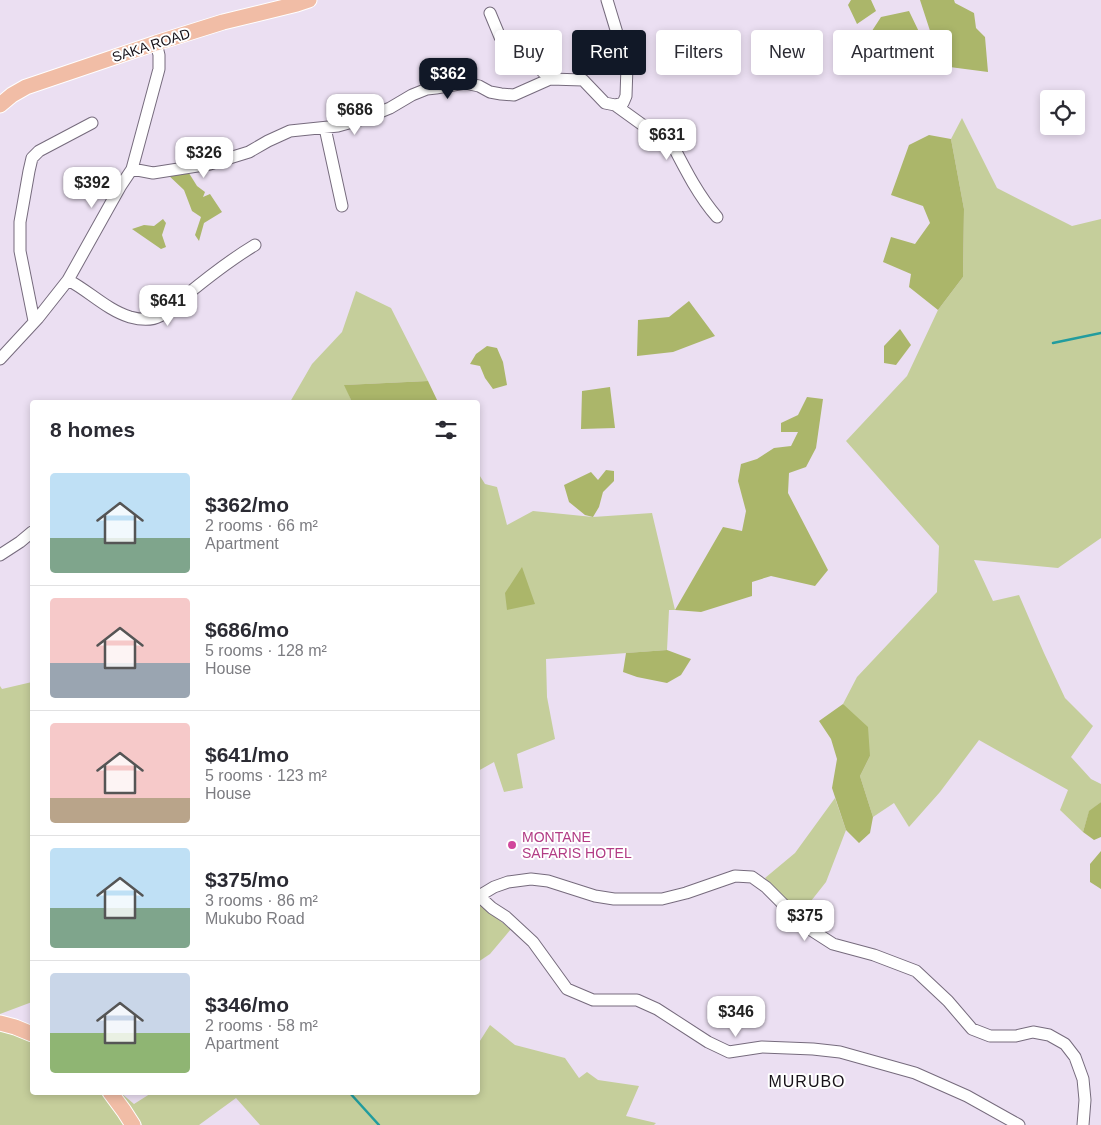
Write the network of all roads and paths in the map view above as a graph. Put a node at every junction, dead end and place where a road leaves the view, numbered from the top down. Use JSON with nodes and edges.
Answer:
{"nodes":[{"id":1,"x":309,"y":0,"type":"edge"},
{"id":2,"x":607,"y":0,"type":"edge"},
{"id":3,"x":490,"y":13,"type":"dead end"},
{"id":4,"x":156,"y":43,"type":"junction"},
{"id":5,"x":550,"y":79,"type":"junction"},
{"id":6,"x":0,"y":105,"type":"edge"},
{"id":7,"x":615,"y":105,"type":"junction"},
{"id":8,"x":92,"y":123,"type":"dead end"},
{"id":9,"x":325,"y":128,"type":"junction"},
{"id":10,"x":132,"y":169,"type":"junction"},
{"id":11,"x":342,"y":206,"type":"dead end"},
{"id":12,"x":717,"y":218,"type":"dead end"},
{"id":13,"x":255,"y":245,"type":"dead end"},
{"id":14,"x":68,"y":280,"type":"junction"},
{"id":15,"x":34,"y":322,"type":"junction"},
{"id":16,"x":0,"y":359,"type":"edge"},
{"id":17,"x":30,"y":534,"type":"edge"},
{"id":18,"x":0,"y":555,"type":"edge"},
{"id":19,"x":480,"y":895,"type":"edge"},
{"id":20,"x":480,"y":898,"type":"edge"},
{"id":21,"x":0,"y":1023,"type":"edge"},
{"id":22,"x":30,"y":1033,"type":"edge"},
{"id":23,"x":112,"y":1095,"type":"edge"},
{"id":24,"x":133,"y":1125,"type":"edge"},
{"id":25,"x":1019,"y":1125,"type":"edge"},
{"id":26,"x":1083,"y":1125,"type":"edge"}],
"edges":[{"from":1,"to":4,"type":"main road","name":"SAKA ROAD"},
{"from":2,"to":7,"type":"street"},
{"from":3,"to":5,"type":"street"},
{"from":4,"to":6,"type":"main road","name":"SAKA ROAD"},
{"from":4,"to":10,"type":"street"},
{"from":5,"to":7,"type":"street"},
{"from":5,"to":9,"type":"street"},
{"from":7,"to":12,"type":"street"},
{"from":8,"to":15,"type":"street"},
{"from":9,"to":10,"type":"street"},
{"from":9,"to":11,"type":"street"},
{"from":10,"to":14,"type":"street"},
{"from":13,"to":14,"type":"street"},
{"from":14,"to":15,"type":"street"},
{"from":15,"to":16,"type":"street"},
{"from":17,"to":18,"type":"street"},
{"from":19,"to":26,"type":"street"},
{"from":20,"to":25,"type":"street"},
{"from":21,"to":22,"type":"main road"},
{"from":23,"to":24,"type":"main road"}]}
